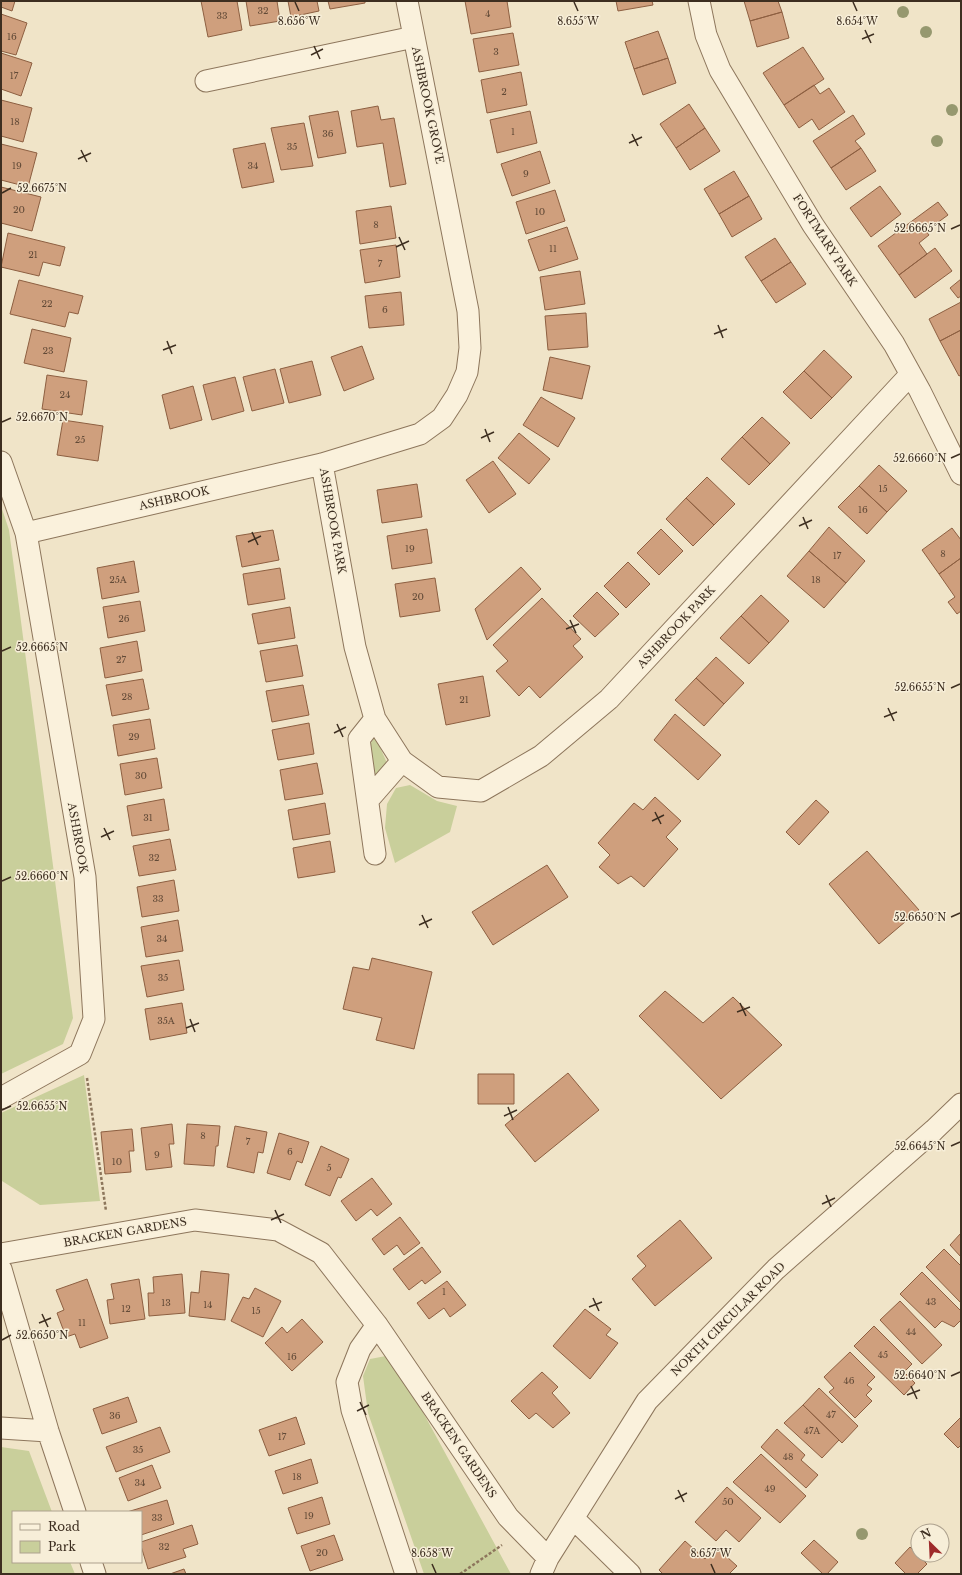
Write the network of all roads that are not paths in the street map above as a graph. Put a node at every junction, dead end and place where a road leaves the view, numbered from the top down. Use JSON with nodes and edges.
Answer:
{"nodes":[{"id":1,"x":407,"y":1,"type":"edge"},
{"id":2,"x":699,"y":1,"type":"edge"},
{"id":3,"x":414,"y":37,"type":"junction"},
{"id":4,"x":206,"y":81,"type":"dead end"},
{"id":5,"x":442,"y":173,"type":"joint"},
{"id":6,"x":910,"y":374,"type":"junction"},
{"id":7,"x":1,"y":462,"type":"edge"},
{"id":8,"x":322,"y":464,"type":"junction"},
{"id":9,"x":961,"y":474,"type":"edge"},
{"id":10,"x":26,"y":533,"type":"junction"},
{"id":11,"x":374,"y":720,"type":"junction"},
{"id":12,"x":402,"y":761,"type":"junction"},
{"id":13,"x":368,"y":800,"type":"junction"},
{"id":14,"x":375,"y":854,"type":"dead end"},
{"id":15,"x":1,"y":1098,"type":"edge"},
{"id":16,"x":961,"y":1104,"type":"edge"},
{"id":17,"x":1,"y":1254,"type":"edge"},
{"id":18,"x":1,"y":1269,"type":"edge"},
{"id":19,"x":377,"y":1325,"type":"junction"},
{"id":20,"x":1,"y":1428,"type":"edge"},
{"id":21,"x":48,"y":1431,"type":"junction"},
{"id":22,"x":75,"y":1511,"type":"edge"},
{"id":23,"x":574,"y":1518,"type":"junction"},
{"id":24,"x":91,"y":1563,"type":"edge"},
{"id":25,"x":545,"y":1566,"type":"edge"},
{"id":26,"x":95,"y":1574,"type":"edge"},
{"id":27,"x":406,"y":1574,"type":"edge"},
{"id":28,"x":630,"y":1574,"type":"edge"}],
"edges":[{"from":1,"to":3,"type":"street","name":"ASHBROOK GROVE"},
{"from":2,"to":6,"type":"street","name":"FORTMARY PARK"},
{"from":3,"to":4,"type":"street","name":"ASHBROOK GROVE"},
{"from":3,"to":5,"type":"street","name":"ASHBROOK GROVE"},
{"from":5,"to":8,"type":"street","name":"ASHBROOK PARK"},
{"from":6,"to":9,"type":"street","name":"FORTMARY PARK"},
{"from":6,"to":12,"type":"street","name":"ASHBROOK PARK"},
{"from":7,"to":10,"type":"street","name":"ASHBROOK"},
{"from":8,"to":10,"type":"street","name":"ASHBROOK"},
{"from":8,"to":11,"type":"street","name":"ASHBROOK PARK"},
{"from":10,"to":15,"type":"street","name":"ASHBROOK"},
{"from":11,"to":12,"type":"street","name":"ASHBROOK PARK"},
{"from":11,"to":13,"type":"street"},
{"from":12,"to":13,"type":"street"},
{"from":13,"to":14,"type":"street"},
{"from":16,"to":23,"type":"street","name":"NORTH CIRCULAR ROAD"},
{"from":17,"to":19,"type":"street","name":"BRACKEN GARDENS"},
{"from":18,"to":21,"type":"street"},
{"from":19,"to":25,"type":"street","name":"BRACKEN GARDENS"},
{"from":19,"to":27,"type":"street"},
{"from":20,"to":21,"type":"street"},
{"from":21,"to":22,"type":"street"},
{"from":23,"to":25,"type":"street","name":"NORTH CIRCULAR ROAD"},
{"from":23,"to":28,"type":"street"},
{"from":24,"to":26,"type":"street"}]}
